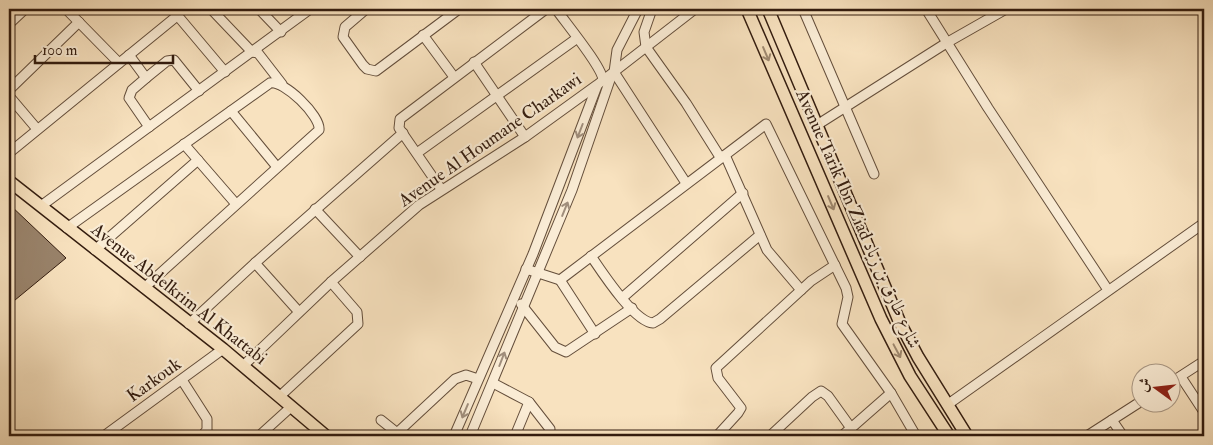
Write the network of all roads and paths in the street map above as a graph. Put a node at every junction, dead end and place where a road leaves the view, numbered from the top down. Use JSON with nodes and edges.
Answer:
{"nodes":[{"id":1,"x":25,"y":9,"type":"edge"},
{"id":2,"x":66,"y":9,"type":"edge"},
{"id":3,"x":211,"y":9,"type":"edge"},
{"id":4,"x":259,"y":9,"type":"edge"},
{"id":5,"x":310,"y":9,"type":"edge"},
{"id":6,"x":366,"y":9,"type":"edge"},
{"id":7,"x":459,"y":9,"type":"edge"},
{"id":8,"x":546,"y":9,"type":"edge"},
{"id":9,"x":556,"y":9,"type":"edge"},
{"id":10,"x":638,"y":9,"type":"edge"},
{"id":11,"x":652,"y":9,"type":"edge"},
{"id":12,"x":695,"y":9,"type":"edge"},
{"id":13,"x":747,"y":9,"type":"edge"},
{"id":14,"x":768,"y":9,"type":"edge"},
{"id":15,"x":802,"y":9,"type":"edge"},
{"id":16,"x":926,"y":9,"type":"edge"},
{"id":17,"x":1006,"y":9,"type":"edge"},
{"id":18,"x":175,"y":12,"type":"edge"},
{"id":19,"x":80,"y":22,"type":"junction"},
{"id":20,"x":9,"y":24,"type":"edge"},
{"id":21,"x":280,"y":32,"type":"junction"},
{"id":22,"x":423,"y":36,"type":"junction"},
{"id":23,"x":576,"y":39,"type":"junction"},
{"id":24,"x":948,"y":42,"type":"junction"},
{"id":25,"x":646,"y":47,"type":"junction"},
{"id":26,"x":252,"y":52,"type":"junction"},
{"id":27,"x":129,"y":55,"type":"junction"},
{"id":28,"x":474,"y":62,"type":"junction"},
{"id":29,"x":119,"y":63,"type":"junction"},
{"id":30,"x":225,"y":72,"type":"junction"},
{"id":31,"x":613,"y":73,"type":"junction"},
{"id":32,"x":454,"y":77,"type":"junction"},
{"id":33,"x":146,"y":78,"type":"junction"},
{"id":34,"x":600,"y":83,"type":"junction"},
{"id":35,"x":282,"y":84,"type":"junction"},
{"id":36,"x":9,"y":90,"type":"edge"},
{"id":37,"x":199,"y":91,"type":"junction"},
{"id":38,"x":498,"y":94,"type":"junction"},
{"id":39,"x":9,"y":96,"type":"edge"},
{"id":40,"x":844,"y":109,"type":"junction"},
{"id":41,"x":231,"y":111,"type":"junction"},
{"id":42,"x":817,"y":125,"type":"junction"},
{"id":43,"x":149,"y":127,"type":"junction"},
{"id":44,"x":37,"y":129,"type":"junction"},
{"id":45,"x":403,"y":133,"type":"junction"},
{"id":46,"x":525,"y":137,"type":"junction"},
{"id":47,"x":184,"y":144,"type":"junction"},
{"id":48,"x":9,"y":153,"type":"edge"},
{"id":49,"x":416,"y":153,"type":"junction"},
{"id":50,"x":722,"y":156,"type":"junction"},
{"id":51,"x":198,"y":160,"type":"junction"},
{"id":52,"x":277,"y":167,"type":"junction"},
{"id":53,"x":874,"y":174,"type":"dead end"},
{"id":54,"x":9,"y":181,"type":"edge"},
{"id":55,"x":686,"y":183,"type":"junction"},
{"id":56,"x":441,"y":189,"type":"junction"},
{"id":57,"x":743,"y":193,"type":"junction"},
{"id":58,"x":236,"y":204,"type":"junction"},
{"id":59,"x":41,"y":206,"type":"junction"},
{"id":60,"x":315,"y":209,"type":"junction"},
{"id":61,"x":1204,"y":222,"type":"edge"},
{"id":62,"x":67,"y":228,"type":"junction"},
{"id":63,"x":760,"y":235,"type":"junction"},
{"id":64,"x":95,"y":250,"type":"junction"},
{"id":65,"x":592,"y":256,"type":"junction"},
{"id":66,"x":360,"y":257,"type":"junction"},
{"id":67,"x":255,"y":263,"type":"junction"},
{"id":68,"x":835,"y":265,"type":"junction"},
{"id":69,"x":526,"y":269,"type":"junction"},
{"id":70,"x":538,"y":273,"type":"junction"},
{"id":71,"x":560,"y":280,"type":"junction"},
{"id":72,"x":331,"y":282,"type":"junction"},
{"id":73,"x":144,"y":288,"type":"junction"},
{"id":74,"x":800,"y":290,"type":"junction"},
{"id":75,"x":1108,"y":290,"type":"junction"},
{"id":76,"x":514,"y":296,"type":"junction"},
{"id":77,"x":622,"y":298,"type":"junction"},
{"id":78,"x":523,"y":307,"type":"junction"},
{"id":79,"x":632,"y":308,"type":"junction"},
{"id":80,"x":299,"y":312,"type":"junction"},
{"id":81,"x":189,"y":324,"type":"junction"},
{"id":82,"x":595,"y":334,"type":"junction"},
{"id":83,"x":223,"y":349,"type":"junction"},
{"id":84,"x":1204,"y":361,"type":"edge"},
{"id":85,"x":243,"y":366,"type":"junction"},
{"id":86,"x":1180,"y":377,"type":"joint"},
{"id":87,"x":478,"y":379,"type":"junction"},
{"id":88,"x":182,"y":380,"type":"junction"},
{"id":89,"x":493,"y":383,"type":"junction"},
{"id":90,"x":891,"y":393,"type":"junction"},
{"id":91,"x":279,"y":397,"type":"junction"},
{"id":92,"x":529,"y":402,"type":"junction"},
{"id":93,"x":947,"y":405,"type":"junction"},
{"id":94,"x":292,"y":407,"type":"junction"},
{"id":95,"x":1130,"y":408,"type":"edge"},
{"id":96,"x":1204,"y":412,"type":"edge"},
{"id":97,"x":381,"y":420,"type":"dead end"},
{"id":98,"x":1112,"y":420,"type":"junction"},
{"id":99,"x":851,"y":428,"type":"junction"},
{"id":100,"x":550,"y":429,"type":"dead end"},
{"id":101,"x":399,"y":435,"type":"edge"},
{"id":102,"x":104,"y":436,"type":"edge"},
{"id":103,"x":202,"y":436,"type":"edge"},
{"id":104,"x":261,"y":436,"type":"edge"},
{"id":105,"x":326,"y":436,"type":"edge"},
{"id":106,"x":454,"y":436,"type":"edge"},
{"id":107,"x":470,"y":436,"type":"edge"},
{"id":108,"x":515,"y":436,"type":"edge"},
{"id":109,"x":717,"y":436,"type":"edge"},
{"id":110,"x":770,"y":436,"type":"edge"},
{"id":111,"x":842,"y":436,"type":"edge"},
{"id":112,"x":916,"y":436,"type":"edge"},
{"id":113,"x":947,"y":436,"type":"edge"},
{"id":114,"x":967,"y":436,"type":"edge"},
{"id":115,"x":1087,"y":436,"type":"edge"},
{"id":116,"x":1123,"y":436,"type":"edge"}],
"edges":[{"from":1,"to":20,"type":"street"},
{"from":2,"to":19,"type":"street"},
{"from":3,"to":26,"type":"street"},
{"from":4,"to":21,"type":"street"},
{"from":5,"to":21,"type":"street"},
{"from":6,"to":22,"type":"street"},
{"from":7,"to":22,"type":"street"},
{"from":8,"to":28,"type":"street"},
{"from":9,"to":23,"type":"street"},
{"from":10,"to":31,"type":"street"},
{"from":11,"to":25,"type":"street"},
{"from":12,"to":25,"type":"street","name":"Avenue Al Houmane Charkawi"},
{"from":13,"to":113,"type":"main road","name":"Avenue Tarik Ibn Ziad شارع طارق بن زياد","one_way":true},
{"from":14,"to":42,"type":"main road","name":"Avenue Tarik Ibn Ziad شارع طارق بن زياد"},
{"from":15,"to":40,"type":"street"},
{"from":16,"to":24,"type":"street"},
{"from":17,"to":24,"type":"street"},
{"from":18,"to":27,"type":"street"},
{"from":18,"to":30,"type":"street"},
{"from":19,"to":29,"type":"street"},
{"from":19,"to":36,"type":"street"},
{"from":21,"to":26,"type":"street"},
{"from":22,"to":32,"type":"street"},
{"from":23,"to":34,"type":"street"},
{"from":23,"to":38,"type":"street"},
{"from":24,"to":40,"type":"street"},
{"from":24,"to":75,"type":"street"},
{"from":25,"to":31,"type":"street","name":"Avenue Al Houmane Charkawi"},
{"from":25,"to":50,"type":"street"},
{"from":26,"to":30,"type":"street"},
{"from":26,"to":35,"type":"street"},
{"from":27,"to":29,"type":"street"},
{"from":27,"to":33,"type":"street"},
{"from":28,"to":32,"type":"street"},
{"from":28,"to":38,"type":"street"},
{"from":29,"to":44,"type":"street"},
{"from":30,"to":37,"type":"street"},
{"from":31,"to":34,"type":"street","name":"Avenue Al Houmane Charkawi"},
{"from":31,"to":55,"type":"street"},
{"from":70,"to":31,"type":"street","one_way":true},
{"from":32,"to":45,"type":"street"},
{"from":33,"to":37,"type":"street"},
{"from":33,"to":43,"type":"street"},
{"from":34,"to":46,"type":"street","name":"Avenue Al Houmane Charkawi"},
{"from":34,"to":69,"type":"street","one_way":true},
{"from":35,"to":41,"type":"street"},
{"from":35,"to":52,"type":"street"},
{"from":37,"to":43,"type":"street"},
{"from":38,"to":46,"type":"street"},
{"from":38,"to":49,"type":"street"},
{"from":39,"to":44,"type":"street"},
{"from":40,"to":42,"type":"street"},
{"from":40,"to":53,"type":"street"},
{"from":41,"to":47,"type":"street"},
{"from":41,"to":52,"type":"street"},
{"from":42,"to":93,"type":"main road","name":"Avenue Tarik Ibn Ziad شارع طارق بن زياد"},
{"from":43,"to":59,"type":"street"},
{"from":44,"to":48,"type":"street"},
{"from":45,"to":49,"type":"street"},
{"from":45,"to":60,"type":"street"},
{"from":46,"to":56,"type":"street","name":"Avenue Al Houmane Charkawi"},
{"from":47,"to":51,"type":"street"},
{"from":47,"to":62,"type":"street"},
{"from":49,"to":56,"type":"street"},
{"from":50,"to":55,"type":"street"},
{"from":50,"to":57,"type":"street"},
{"from":50,"to":68,"type":"street"},
{"from":51,"to":58,"type":"street"},
{"from":51,"to":64,"type":"street"},
{"from":52,"to":58,"type":"street"},
{"from":54,"to":59,"type":"main road","name":"Avenue Abdelkrim Al Khattabi"},
{"from":55,"to":65,"type":"street"},
{"from":56,"to":66,"type":"street","name":"Avenue Al Houmane Charkawi"},
{"from":57,"to":63,"type":"street"},
{"from":57,"to":77,"type":"street"},
{"from":58,"to":73,"type":"street"},
{"from":59,"to":62,"type":"main road","name":"Avenue Abdelkrim Al Khattabi"},
{"from":60,"to":66,"type":"street"},
{"from":60,"to":67,"type":"street"},
{"from":61,"to":75,"type":"street"},
{"from":62,"to":64,"type":"main road","name":"Avenue Abdelkrim Al Khattabi"},
{"from":63,"to":74,"type":"street"},
{"from":63,"to":79,"type":"street"},
{"from":64,"to":73,"type":"main road","name":"Avenue Abdelkrim Al Khattabi"},
{"from":65,"to":71,"type":"street"},
{"from":65,"to":77,"type":"street"},
{"from":66,"to":72,"type":"street","name":"Avenue Al Houmane Charkawi"},
{"from":67,"to":80,"type":"street"},
{"from":67,"to":81,"type":"street"},
{"from":68,"to":74,"type":"street"},
{"from":68,"to":90,"type":"street"},
{"from":69,"to":70,"type":"street"},
{"from":69,"to":76,"type":"street"},
{"from":70,"to":71,"type":"street"},
{"from":70,"to":78,"type":"street"},
{"from":71,"to":82,"type":"street"},
{"from":72,"to":80,"type":"street","name":"Avenue Al Houmane Charkawi"},
{"from":72,"to":91,"type":"street"},
{"from":73,"to":81,"type":"main road","name":"Avenue Abdelkrim Al Khattabi"},
{"from":74,"to":109,"type":"street"},
{"from":75,"to":93,"type":"street"},
{"from":76,"to":78,"type":"street"},
{"from":76,"to":87,"type":"street"},
{"from":77,"to":79,"type":"street"},
{"from":78,"to":82,"type":"street"},
{"from":89,"to":78,"type":"street","one_way":true},
{"from":79,"to":82,"type":"street"},
{"from":80,"to":85,"type":"street","name":"Avenue Al Houmane Charkawi"},
{"from":81,"to":83,"type":"main road","name":"Avenue Abdelkrim Al Khattabi"},
{"from":83,"to":85,"type":"main road","name":"Avenue Abdelkrim Al Khattabi"},
{"from":83,"to":88,"type":"street","name":"Karkouk"},
{"from":84,"to":86,"type":"street"},
{"from":85,"to":91,"type":"main road","name":"Avenue Abdelkrim Al Khattabi"},
{"from":86,"to":96,"type":"street"},
{"from":87,"to":101,"type":"street"},
{"from":87,"to":106,"type":"street","one_way":true},
{"from":88,"to":102,"type":"street","name":"Karkouk"},
{"from":88,"to":103,"type":"street"},
{"from":89,"to":92,"type":"street"},
{"from":89,"to":107,"type":"street"},
{"from":90,"to":99,"type":"street"},
{"from":90,"to":112,"type":"street"},
{"from":91,"to":94,"type":"main road","name":"Avenue Abdelkrim Al Khattabi"},
{"from":92,"to":100,"type":"street"},
{"from":92,"to":108,"type":"street"},
{"from":93,"to":114,"type":"main road","name":"Avenue Tarik Ibn Ziad شارع طارق بن زياد"},
{"from":94,"to":104,"type":"street"},
{"from":94,"to":105,"type":"main road","name":"Avenue Abdelkrim Al Khattabi"},
{"from":95,"to":98,"type":"street"},
{"from":97,"to":101,"type":"street"},
{"from":98,"to":115,"type":"street"},
{"from":98,"to":116,"type":"street"},
{"from":99,"to":110,"type":"street"},
{"from":99,"to":111,"type":"street"}]}
